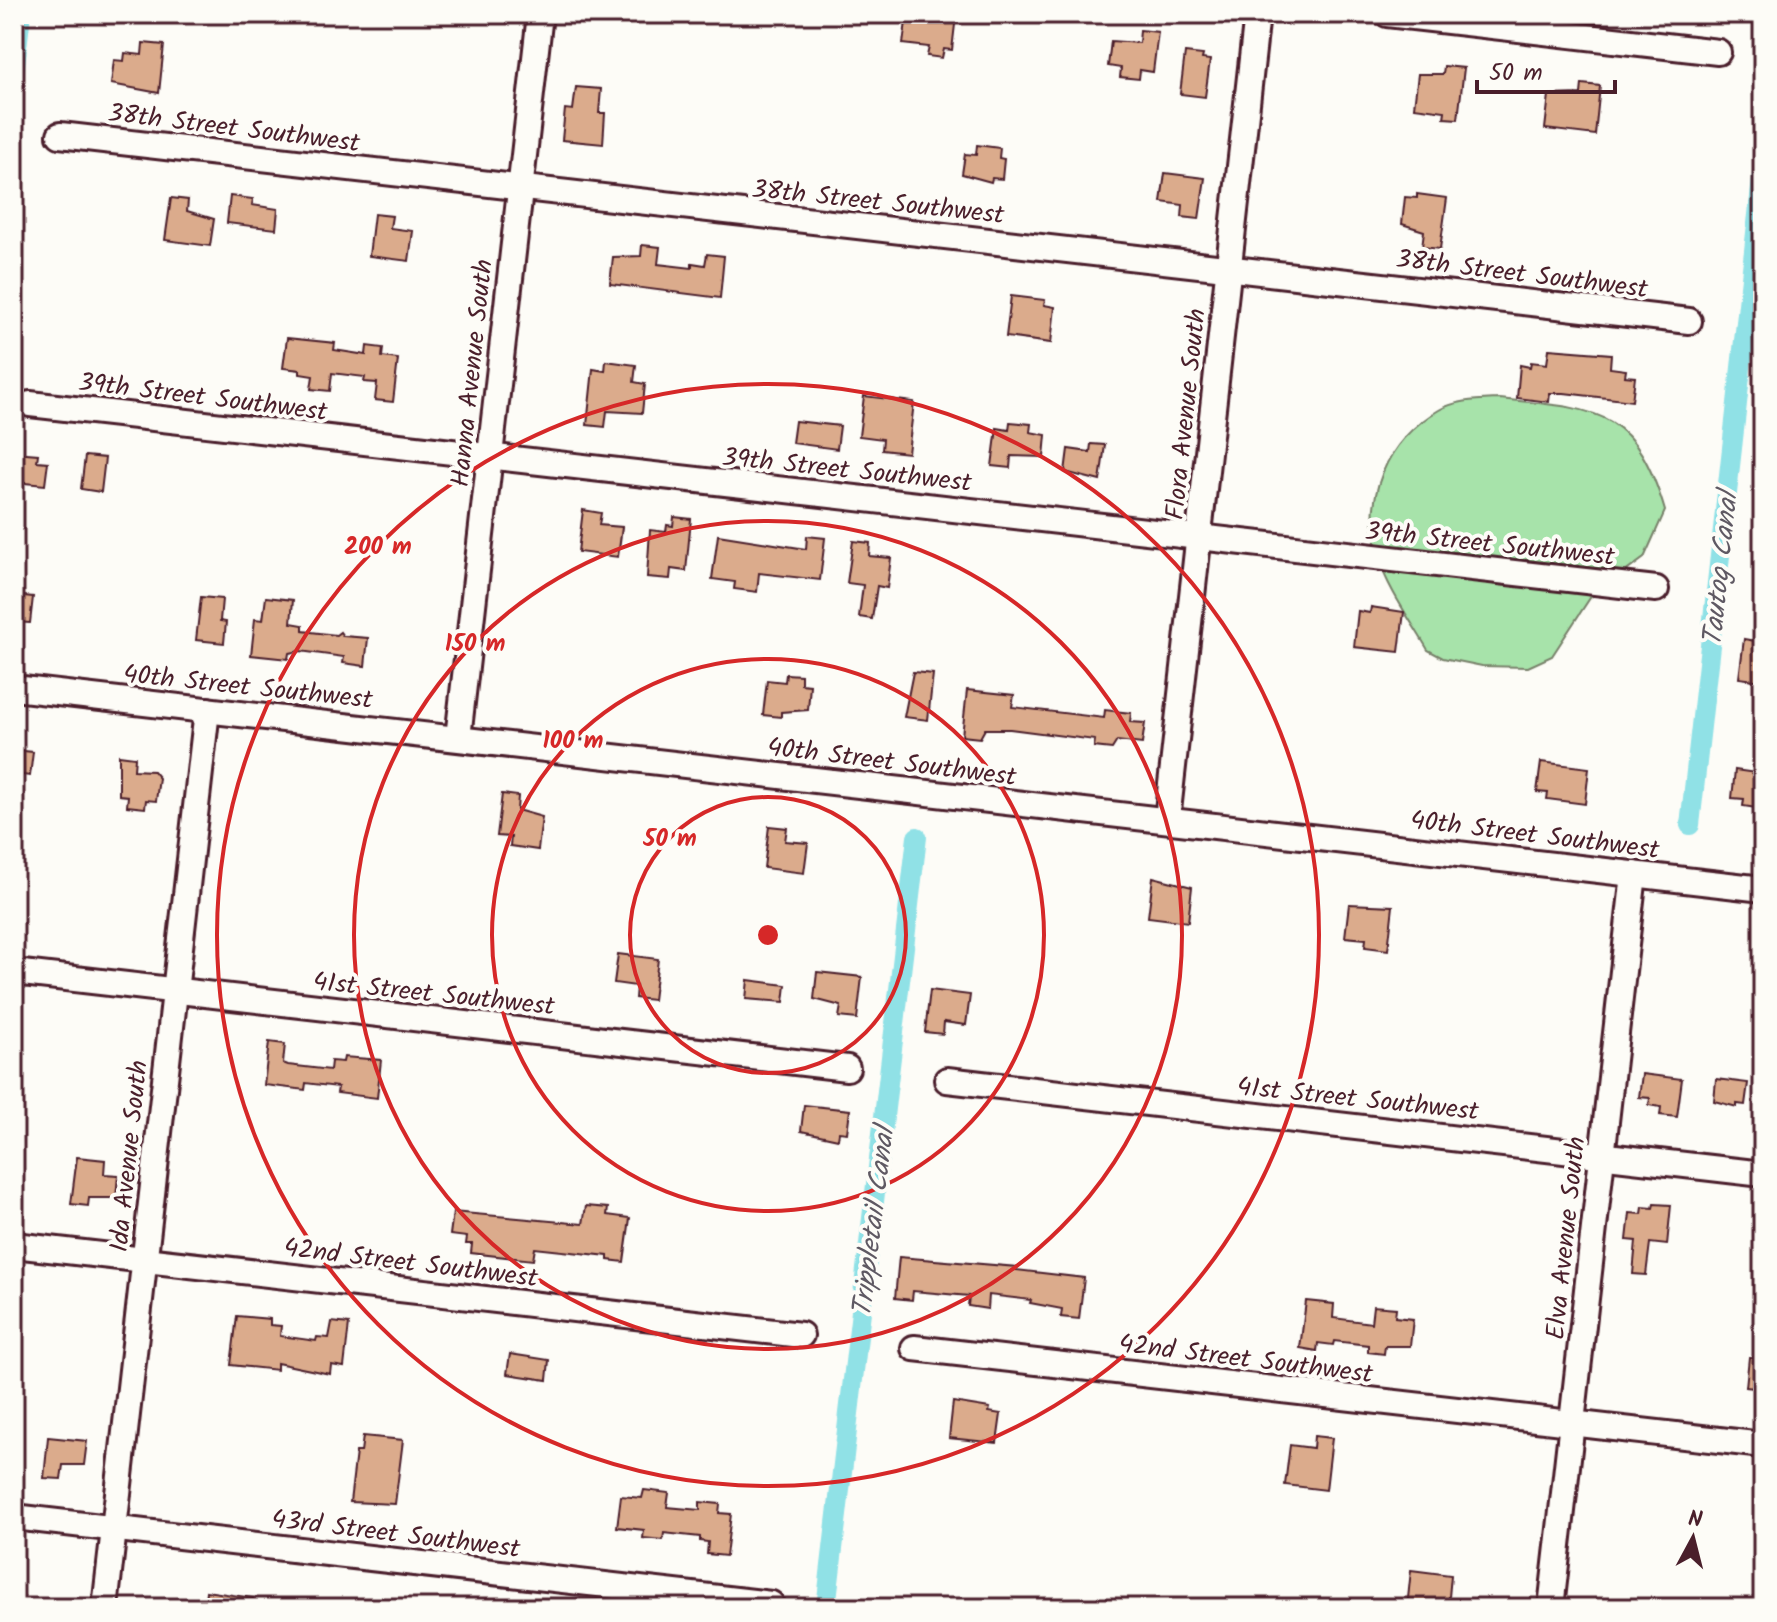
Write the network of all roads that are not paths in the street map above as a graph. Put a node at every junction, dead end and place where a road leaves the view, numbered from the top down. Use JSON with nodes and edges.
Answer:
{"nodes":[{"id":1,"x":540,"y":14,"type":"edge"},
{"id":2,"x":1257,"y":14,"type":"edge"},
{"id":3,"x":1387,"y":14,"type":"edge"},
{"id":4,"x":1718,"y":52,"type":"dead end"},
{"id":5,"x":60,"y":135,"type":"dead end"},
{"id":6,"x":520,"y":189,"type":"junction"},
{"id":7,"x":1229,"y":268,"type":"junction"},
{"id":8,"x":1689,"y":321,"type":"dead end"},
{"id":9,"x":30,"y":404,"type":"dead end"},
{"id":10,"x":490,"y":457,"type":"junction"},
{"id":11,"x":1199,"y":537,"type":"junction"},
{"id":12,"x":1656,"y":589,"type":"dead end"},
{"id":13,"x":14,"y":688,"type":"edge"},
{"id":14,"x":207,"y":710,"type":"junction"},
{"id":15,"x":458,"y":738,"type":"junction"},
{"id":16,"x":1167,"y":820,"type":"junction"},
{"id":17,"x":1634,"y":874,"type":"junction"},
{"id":18,"x":1763,"y":889,"type":"edge"},
{"id":19,"x":14,"y":972,"type":"edge"},
{"id":20,"x":175,"y":992,"type":"junction"},
{"id":21,"x":847,"y":1068,"type":"dead end"},
{"id":22,"x":947,"y":1080,"type":"dead end"},
{"id":23,"x":1602,"y":1154,"type":"junction"},
{"id":24,"x":1763,"y":1174,"type":"edge"},
{"id":25,"x":14,"y":1245,"type":"edge"},
{"id":26,"x":145,"y":1260,"type":"junction"},
{"id":27,"x":801,"y":1335,"type":"dead end"},
{"id":28,"x":914,"y":1348,"type":"dead end"},
{"id":29,"x":1572,"y":1422,"type":"junction"},
{"id":30,"x":1763,"y":1445,"type":"edge"},
{"id":31,"x":14,"y":1517,"type":"edge"},
{"id":32,"x":114,"y":1528,"type":"junction"},
{"id":33,"x":771,"y":1604,"type":"dead end"},
{"id":34,"x":105,"y":1608,"type":"edge"},
{"id":35,"x":1551,"y":1608,"type":"edge"}],
"edges":[{"from":1,"to":6,"type":"street","name":"Hanna Avenue South"},
{"from":2,"to":7,"type":"street","name":"Flora Avenue South"},
{"from":3,"to":4,"type":"street"},
{"from":5,"to":6,"type":"street","name":"38th Street Southwest"},
{"from":6,"to":7,"type":"street","name":"38th Street Southwest"},
{"from":6,"to":10,"type":"street","name":"Hanna Avenue South"},
{"from":7,"to":8,"type":"street","name":"38th Street Southwest"},
{"from":7,"to":11,"type":"street","name":"Flora Avenue South"},
{"from":9,"to":10,"type":"street","name":"39th Street Southwest"},
{"from":10,"to":11,"type":"street","name":"39th Street Southwest"},
{"from":10,"to":15,"type":"street","name":"Hanna Avenue South"},
{"from":11,"to":12,"type":"street","name":"39th Street Southwest"},
{"from":11,"to":16,"type":"street","name":"Flora Avenue South"},
{"from":13,"to":14,"type":"street","name":"40th Street Southwest"},
{"from":14,"to":15,"type":"street","name":"40th Street Southwest"},
{"from":14,"to":20,"type":"street","name":"Ida Avenue South"},
{"from":15,"to":16,"type":"street","name":"40th Street Southwest"},
{"from":16,"to":17,"type":"street","name":"40th Street Southwest"},
{"from":17,"to":18,"type":"street","name":"40th Street Southwest"},
{"from":17,"to":23,"type":"street","name":"Elva Avenue South"},
{"from":19,"to":20,"type":"street","name":"41st Street Southwest"},
{"from":20,"to":21,"type":"street","name":"41st Street Southwest"},
{"from":20,"to":26,"type":"street","name":"Ida Avenue South"},
{"from":22,"to":23,"type":"street","name":"41st Street Southwest"},
{"from":23,"to":24,"type":"street","name":"41st Street Southwest"},
{"from":23,"to":29,"type":"street","name":"Elva Avenue South"},
{"from":25,"to":26,"type":"street","name":"42nd Street Southwest"},
{"from":26,"to":27,"type":"street","name":"42nd Street Southwest"},
{"from":26,"to":32,"type":"street","name":"Ida Avenue South"},
{"from":28,"to":29,"type":"street","name":"42nd Street Southwest"},
{"from":29,"to":30,"type":"street","name":"42nd Street Southwest"},
{"from":29,"to":35,"type":"street","name":"Elva Avenue South"},
{"from":31,"to":32,"type":"street","name":"43rd Street Southwest"},
{"from":32,"to":33,"type":"street","name":"43rd Street Southwest"},
{"from":32,"to":34,"type":"street","name":"Ida Avenue South"}]}
